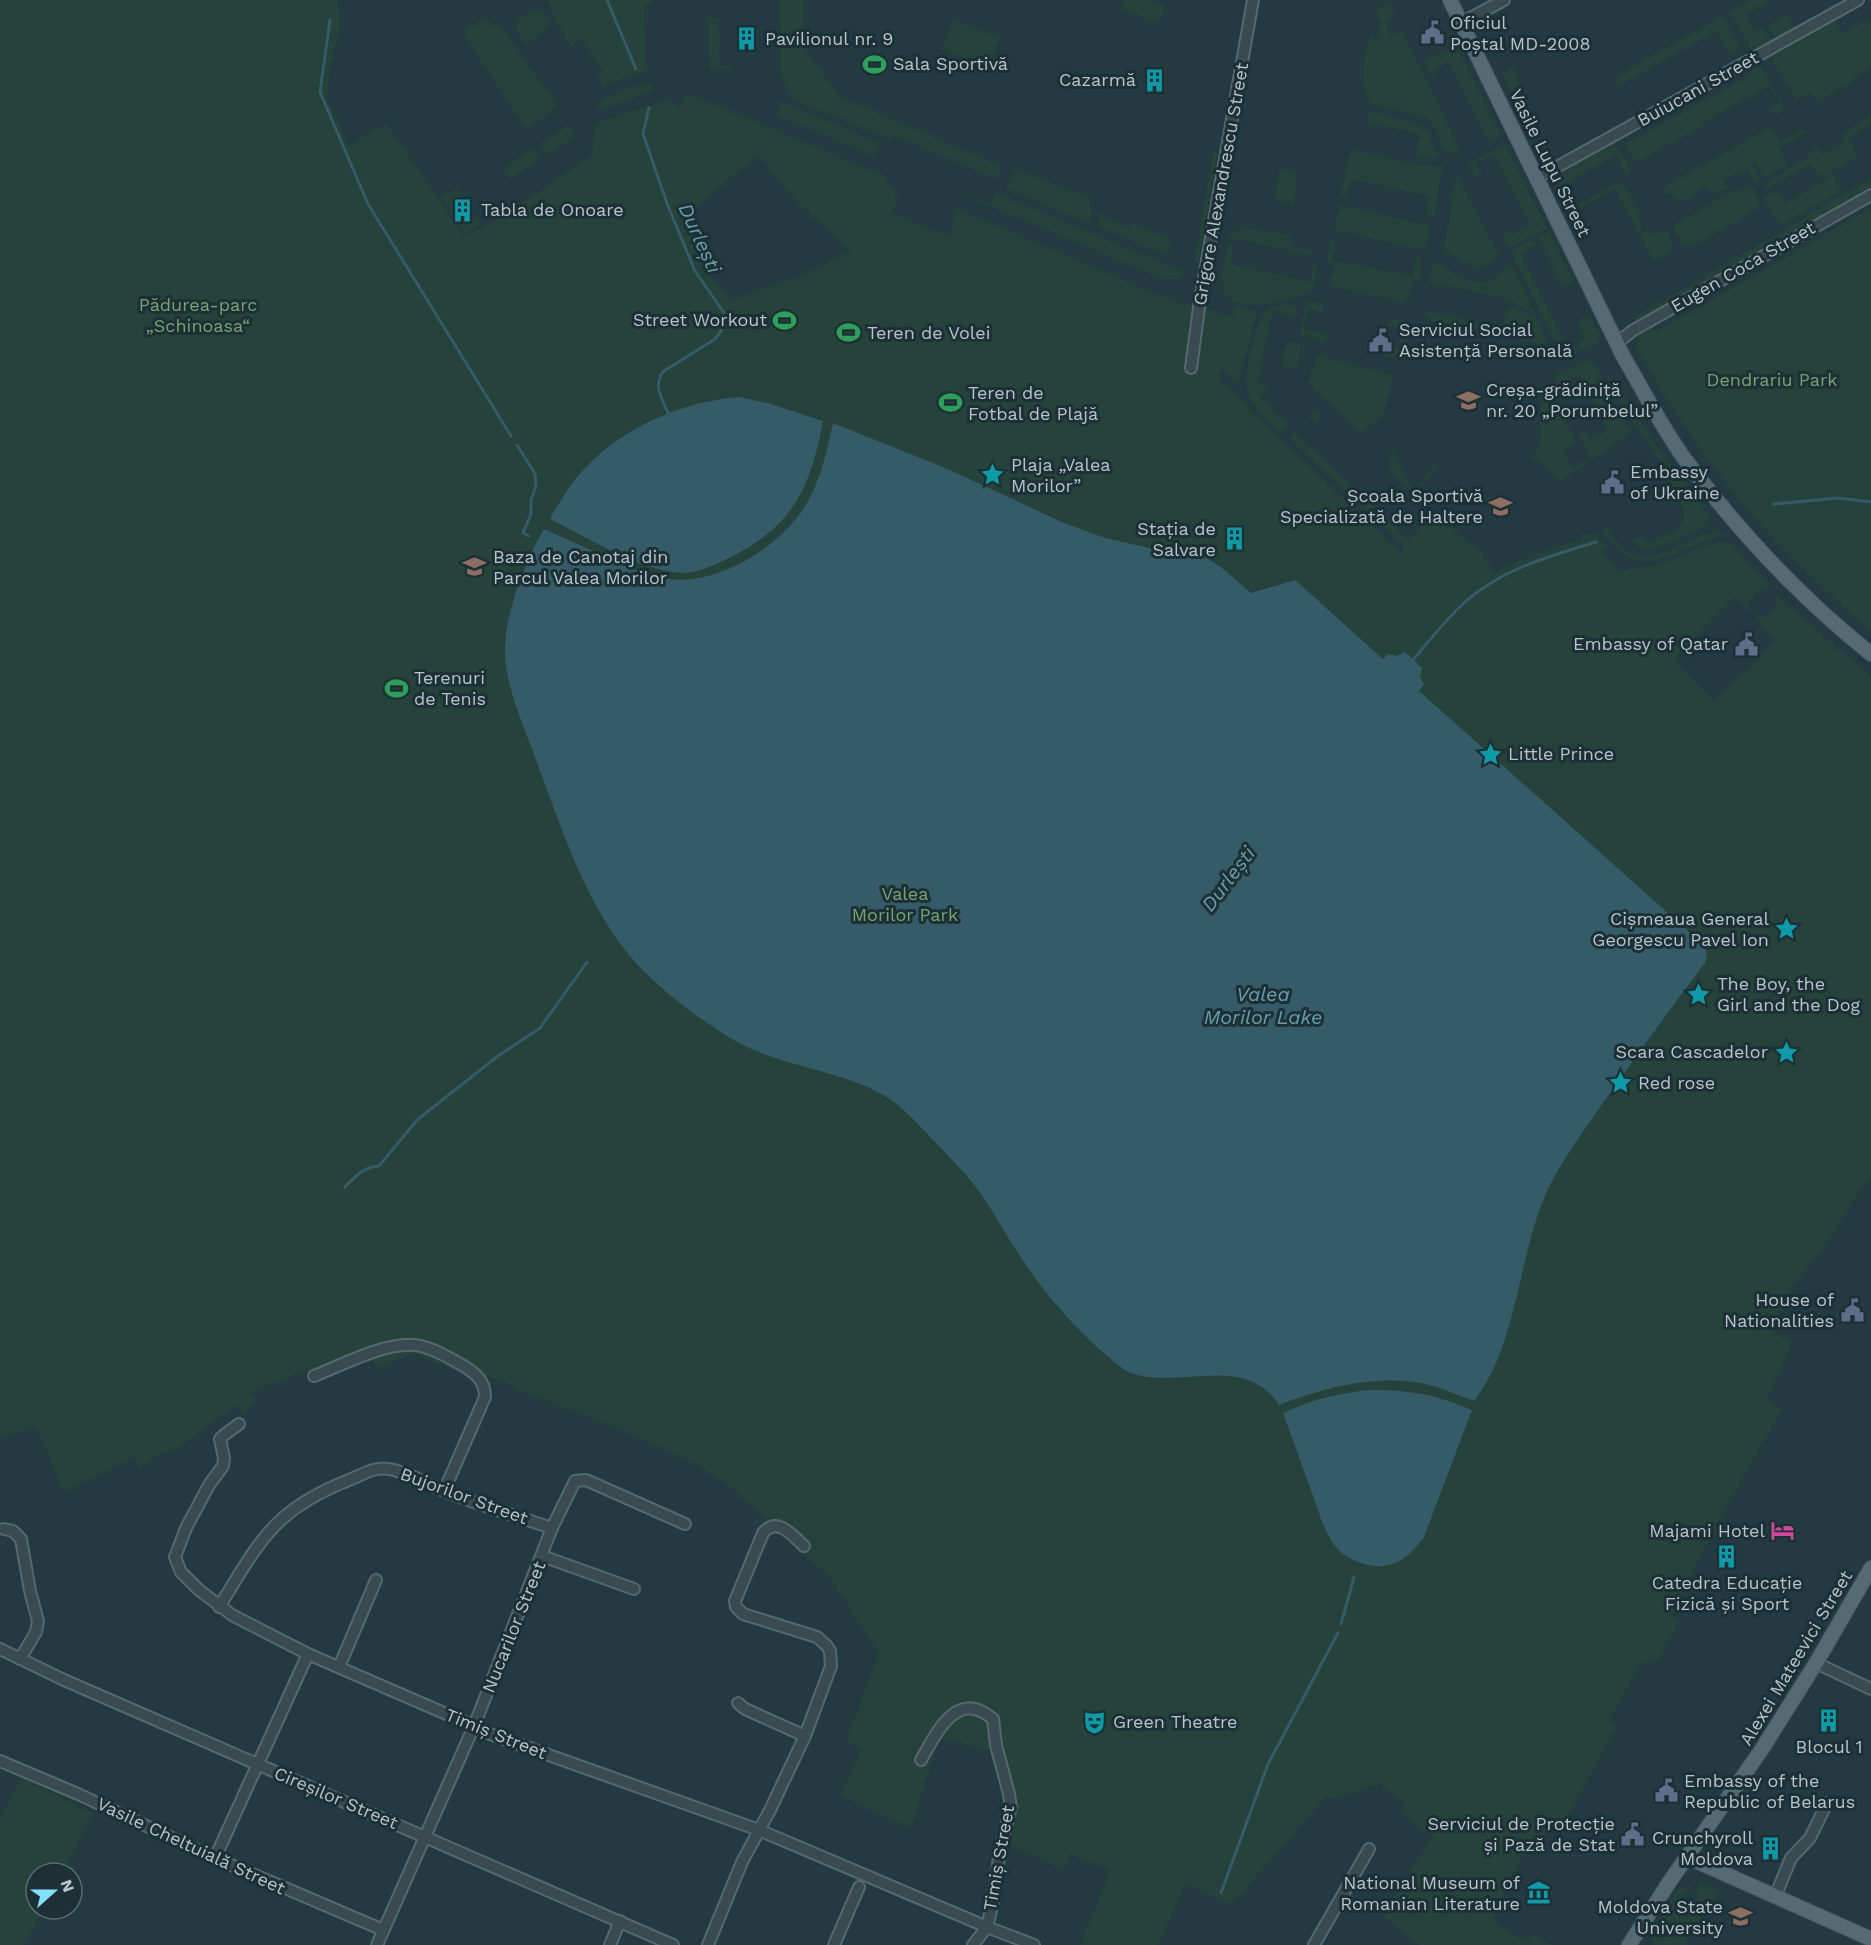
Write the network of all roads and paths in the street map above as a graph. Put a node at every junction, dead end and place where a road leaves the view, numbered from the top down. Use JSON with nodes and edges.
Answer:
{"nodes":[{"id":1,"x":1253,"y":0,"type":"edge"},
{"id":2,"x":1450,"y":0,"type":"edge"},
{"id":3,"x":1504,"y":0,"type":"edge"},
{"id":4,"x":1858,"y":0,"type":"edge"},
{"id":5,"x":1461,"y":23,"type":"junction"},
{"id":6,"x":1538,"y":178,"type":"junction"},
{"id":7,"x":1871,"y":195,"type":"edge"},
{"id":8,"x":1617,"y":342,"type":"junction"},
{"id":9,"x":1191,"y":368,"type":"dead end"},
{"id":10,"x":1871,"y":654,"type":"edge"},
{"id":11,"x":314,"y":1376,"type":"dead end"},
{"id":12,"x":239,"y":1424,"type":"dead end"},
{"id":13,"x":444,"y":1491,"type":"junction"},
{"id":14,"x":685,"y":1524,"type":"dead end"},
{"id":15,"x":552,"y":1528,"type":"junction"},
{"id":16,"x":4,"y":1529,"type":"dead end"},
{"id":17,"x":804,"y":1546,"type":"dead end"},
{"id":18,"x":542,"y":1556,"type":"junction"},
{"id":19,"x":1871,"y":1568,"type":"edge"},
{"id":20,"x":376,"y":1580,"type":"dead end"},
{"id":21,"x":634,"y":1589,"type":"dead end"},
{"id":22,"x":219,"y":1607,"type":"junction"},
{"id":23,"x":0,"y":1648,"type":"edge"},
{"id":24,"x":308,"y":1654,"type":"junction"},
{"id":25,"x":20,"y":1659,"type":"junction"},
{"id":26,"x":1816,"y":1663,"type":"junction"},
{"id":27,"x":339,"y":1667,"type":"junction"},
{"id":28,"x":1871,"y":1689,"type":"edge"},
{"id":29,"x":738,"y":1703,"type":"dead end"},
{"id":30,"x":474,"y":1726,"type":"junction"},
{"id":31,"x":805,"y":1736,"type":"junction"},
{"id":32,"x":921,"y":1760,"type":"dead end"},
{"id":33,"x":0,"y":1761,"type":"edge"},
{"id":34,"x":258,"y":1765,"type":"junction"},
{"id":35,"x":1827,"y":1803,"type":"dead end"},
{"id":36,"x":759,"y":1830,"type":"junction"},
{"id":37,"x":425,"y":1837,"type":"junction"},
{"id":38,"x":1369,"y":1849,"type":"dead end"},
{"id":39,"x":1687,"y":1857,"type":"junction"},
{"id":40,"x":215,"y":1858,"type":"junction"},
{"id":41,"x":859,"y":1887,"type":"dead end"},
{"id":42,"x":1775,"y":1897,"type":"junction"},
{"id":43,"x":620,"y":1921,"type":"junction"},
{"id":44,"x":987,"y":1927,"type":"junction"},
{"id":45,"x":383,"y":1930,"type":"junction"},
{"id":46,"x":1871,"y":1939,"type":"edge"},
{"id":47,"x":377,"y":1945,"type":"edge"},
{"id":48,"x":610,"y":1945,"type":"edge"},
{"id":49,"x":673,"y":1945,"type":"edge"},
{"id":50,"x":708,"y":1945,"type":"edge"},
{"id":51,"x":834,"y":1945,"type":"edge"},
{"id":52,"x":973,"y":1945,"type":"edge"},
{"id":53,"x":1035,"y":1945,"type":"edge"},
{"id":54,"x":1314,"y":1945,"type":"edge"},
{"id":55,"x":1629,"y":1945,"type":"edge"}],
"edges":[{"from":1,"to":9,"type":"street","name":"Grigore Alexandrescu Street"},
{"from":2,"to":5,"type":"main road","name":"Vasile Lupu Street"},
{"from":3,"to":5,"type":"street"},
{"from":4,"to":6,"type":"street","name":"Buiucani Street"},
{"from":5,"to":6,"type":"main road","name":"Vasile Lupu Street"},
{"from":6,"to":8,"type":"main road","name":"Vasile Lupu Street"},
{"from":7,"to":8,"type":"street","name":"Eugen Coca Street"},
{"from":8,"to":10,"type":"main road","name":"Vasile Lupu Street"},
{"from":11,"to":13,"type":"street"},
{"from":12,"to":22,"type":"street","name":"Timiș Street"},
{"from":13,"to":15,"type":"street","name":"Bujorilor Street"},
{"from":13,"to":22,"type":"street","name":"Bujorilor Street"},
{"from":14,"to":15,"type":"street","name":"Nucarilor Street"},
{"from":15,"to":18,"type":"street","name":"Nucarilor Street"},
{"from":16,"to":25,"type":"street"},
{"from":17,"to":31,"type":"street"},
{"from":18,"to":21,"type":"street"},
{"from":18,"to":30,"type":"street","name":"Nucarilor Street"},
{"from":19,"to":26,"type":"main road","name":"Alexei Mateevici Street"},
{"from":20,"to":27,"type":"street"},
{"from":22,"to":24,"type":"street","name":"Timiș Street"},
{"from":23,"to":25,"type":"street","name":"Cireșilor Street"},
{"from":24,"to":27,"type":"street","name":"Timiș Street"},
{"from":24,"to":34,"type":"street"},
{"from":25,"to":34,"type":"street","name":"Cireșilor Street"},
{"from":26,"to":28,"type":"street"},
{"from":26,"to":39,"type":"main road","name":"Alexei Mateevici Street"},
{"from":27,"to":30,"type":"street","name":"Timiș Street"},
{"from":29,"to":31,"type":"street"},
{"from":30,"to":36,"type":"street","name":"Timiș Street"},
{"from":30,"to":37,"type":"street","name":"Nucarilor Street"},
{"from":31,"to":36,"type":"street"},
{"from":32,"to":44,"type":"street","name":"Timiș Street"},
{"from":33,"to":40,"type":"street","name":"Vasile Cheltuială Street"},
{"from":34,"to":37,"type":"street","name":"Cireșilor Street"},
{"from":34,"to":40,"type":"street"},
{"from":35,"to":42,"type":"street"},
{"from":36,"to":44,"type":"street","name":"Timiș Street"},
{"from":36,"to":50,"type":"street"},
{"from":37,"to":43,"type":"street","name":"Cireșilor Street"},
{"from":37,"to":45,"type":"street","name":"Nucarilor Street"},
{"from":38,"to":54,"type":"street"},
{"from":39,"to":42,"type":"main road"},
{"from":39,"to":55,"type":"main road","name":"Alexei Mateevici Street"},
{"from":40,"to":45,"type":"street","name":"Vasile Cheltuială Street"},
{"from":41,"to":51,"type":"street"},
{"from":42,"to":46,"type":"main road"},
{"from":43,"to":48,"type":"street"},
{"from":43,"to":49,"type":"street","name":"Cireșilor Street"},
{"from":44,"to":52,"type":"street"},
{"from":44,"to":53,"type":"street","name":"Timiș Street"},
{"from":45,"to":47,"type":"street","name":"Nucarilor Street"}]}
